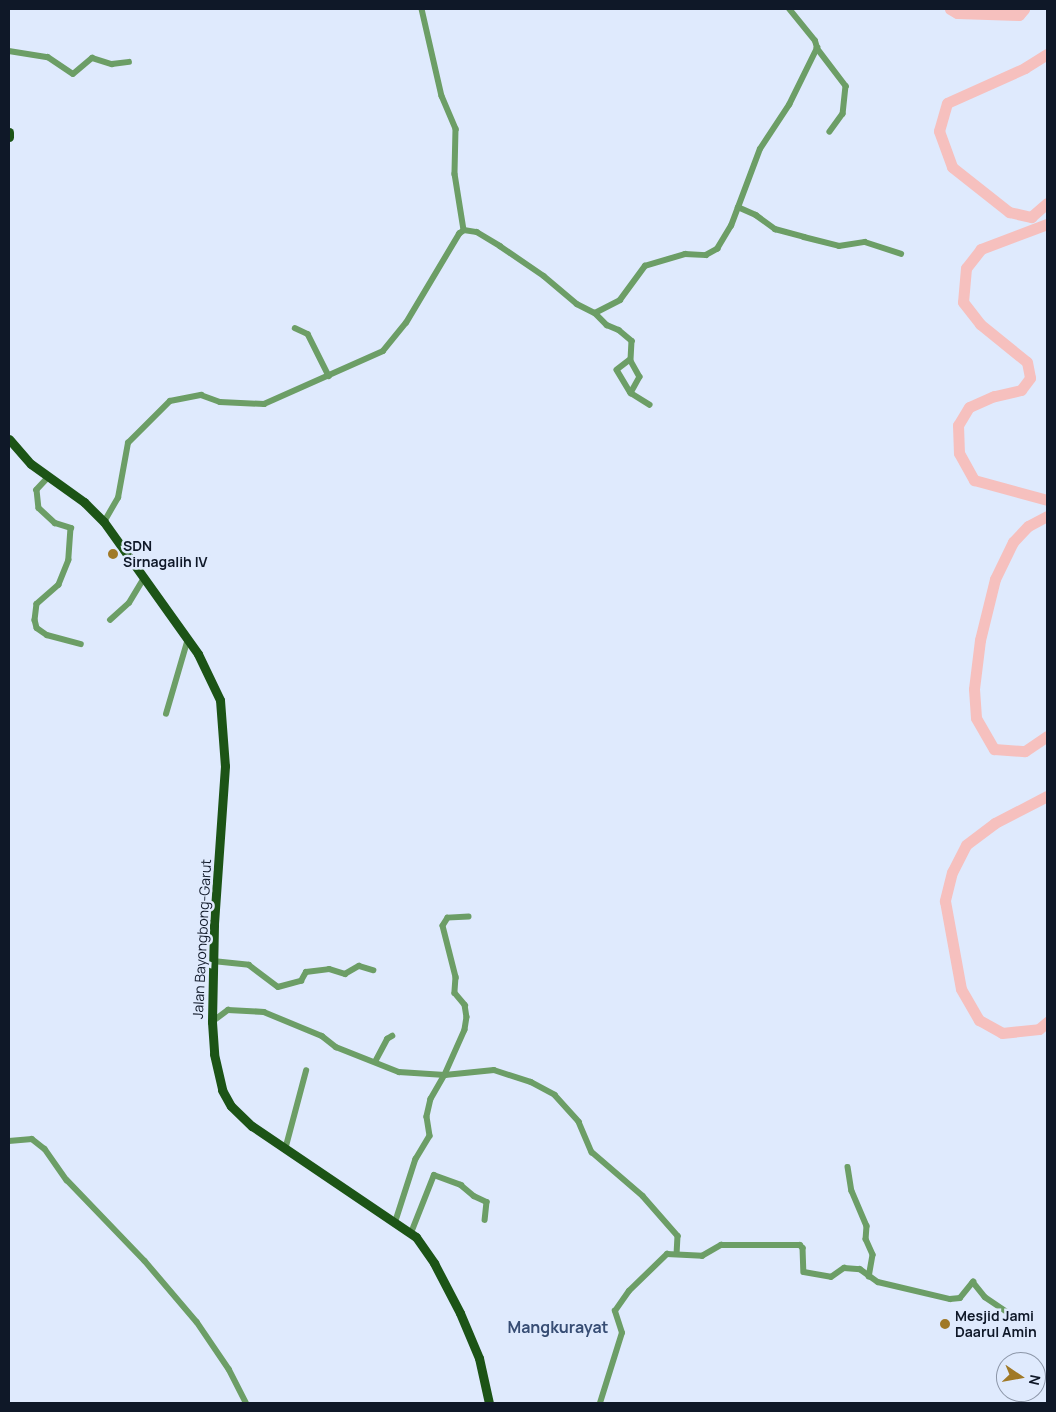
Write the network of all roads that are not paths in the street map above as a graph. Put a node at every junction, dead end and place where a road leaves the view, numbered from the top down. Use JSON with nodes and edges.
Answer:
{"nodes":[{"id":1,"x":422,"y":9,"type":"edge"},
{"id":2,"x":788,"y":9,"type":"edge"},
{"id":3,"x":816,"y":48,"type":"junction"},
{"id":4,"x":9,"y":51,"type":"edge"},
{"id":5,"x":129,"y":62,"type":"dead end"},
{"id":6,"x":9,"y":132,"type":"edge"},
{"id":7,"x":830,"y":132,"type":"dead end"},
{"id":8,"x":9,"y":137,"type":"edge"},
{"id":9,"x":738,"y":208,"type":"junction"},
{"id":10,"x":464,"y":230,"type":"junction"},
{"id":11,"x":901,"y":254,"type":"dead end"},
{"id":12,"x":595,"y":313,"type":"junction"},
{"id":13,"x":295,"y":328,"type":"dead end"},
{"id":14,"x":630,"y":360,"type":"junction"},
{"id":15,"x":329,"y":376,"type":"junction"},
{"id":16,"x":631,"y":393,"type":"junction"},
{"id":17,"x":650,"y":405,"type":"dead end"},
{"id":18,"x":9,"y":439,"type":"edge"},
{"id":19,"x":50,"y":477,"type":"junction"},
{"id":20,"x":104,"y":522,"type":"junction"},
{"id":21,"x":144,"y":578,"type":"junction"},
{"id":22,"x":110,"y":620,"type":"dead end"},
{"id":23,"x":188,"y":639,"type":"junction"},
{"id":24,"x":80,"y":644,"type":"dead end"},
{"id":25,"x":166,"y":714,"type":"dead end"},
{"id":26,"x":468,"y":917,"type":"dead end"},
{"id":27,"x":213,"y":961,"type":"junction"},
{"id":28,"x":373,"y":970,"type":"dead end"},
{"id":29,"x":212,"y":1022,"type":"junction"},
{"id":30,"x":392,"y":1036,"type":"dead end"},
{"id":31,"x":375,"y":1062,"type":"junction"},
{"id":32,"x":306,"y":1071,"type":"dead end"},
{"id":33,"x":445,"y":1075,"type":"junction"},
{"id":34,"x":9,"y":1141,"type":"edge"},
{"id":35,"x":285,"y":1150,"type":"junction"},
{"id":36,"x":848,"y":1167,"type":"dead end"},
{"id":37,"x":485,"y":1220,"type":"dead end"},
{"id":38,"x":396,"y":1221,"type":"junction"},
{"id":39,"x":411,"y":1233,"type":"junction"},
{"id":40,"x":677,"y":1253,"type":"junction"},
{"id":41,"x":869,"y":1276,"type":"junction"},
{"id":42,"x":1015,"y":1317,"type":"dead end"},
{"id":43,"x":246,"y":1403,"type":"edge"},
{"id":44,"x":489,"y":1403,"type":"edge"},
{"id":45,"x":600,"y":1403,"type":"edge"}],
"edges":[{"from":1,"to":10,"type":"street"},
{"from":2,"to":3,"type":"street"},
{"from":3,"to":7,"type":"street"},
{"from":3,"to":9,"type":"street"},
{"from":4,"to":5,"type":"street"},
{"from":6,"to":8,"type":"main road"},
{"from":9,"to":11,"type":"street"},
{"from":9,"to":12,"type":"street"},
{"from":10,"to":12,"type":"street"},
{"from":10,"to":15,"type":"street"},
{"from":12,"to":14,"type":"street"},
{"from":13,"to":15,"type":"street"},
{"from":14,"to":16,"type":"street"},
{"from":14,"to":16,"type":"street"},
{"from":15,"to":20,"type":"street"},
{"from":16,"to":17,"type":"street"},
{"from":18,"to":19,"type":"main road","name":"Jalan Bayongbong-Garut"},
{"from":19,"to":20,"type":"main road","name":"Jalan Bayongbong-Garut"},
{"from":19,"to":24,"type":"street"},
{"from":20,"to":21,"type":"main road","name":"Jalan Bayongbong-Garut"},
{"from":21,"to":22,"type":"street"},
{"from":21,"to":23,"type":"main road","name":"Jalan Bayongbong-Garut"},
{"from":23,"to":25,"type":"street"},
{"from":23,"to":27,"type":"main road","name":"Jalan Bayongbong-Garut"},
{"from":26,"to":33,"type":"street"},
{"from":27,"to":28,"type":"street"},
{"from":27,"to":29,"type":"main road","name":"Jalan Bayongbong-Garut"},
{"from":29,"to":31,"type":"street"},
{"from":29,"to":35,"type":"main road","name":"Jalan Bayongbong-Garut"},
{"from":30,"to":31,"type":"street"},
{"from":31,"to":33,"type":"street"},
{"from":32,"to":35,"type":"street"},
{"from":33,"to":38,"type":"street"},
{"from":33,"to":40,"type":"street"},
{"from":34,"to":43,"type":"street"},
{"from":35,"to":38,"type":"main road","name":"Jalan Bayongbong-Garut"},
{"from":36,"to":41,"type":"street"},
{"from":37,"to":39,"type":"street"},
{"from":38,"to":39,"type":"main road","name":"Jalan Bayongbong-Garut"},
{"from":39,"to":44,"type":"main road","name":"Jalan Bayongbong-Garut"},
{"from":40,"to":41,"type":"street"},
{"from":40,"to":45,"type":"street"},
{"from":41,"to":42,"type":"street"}]}
